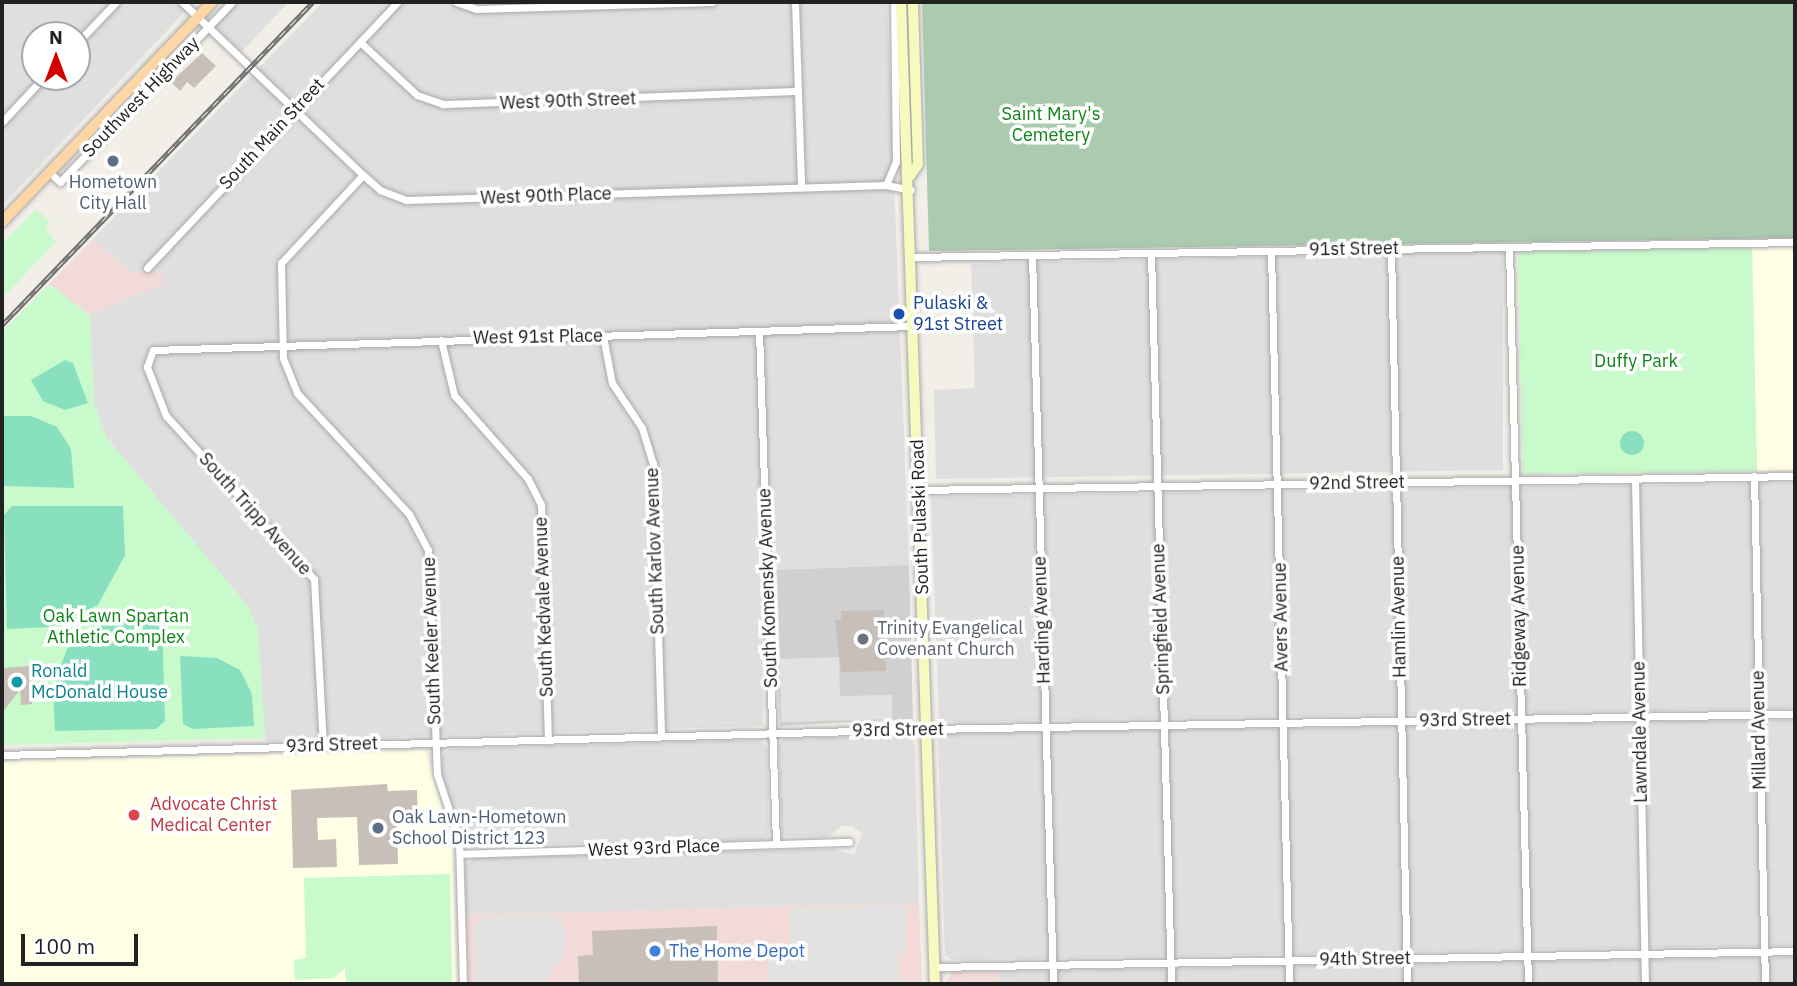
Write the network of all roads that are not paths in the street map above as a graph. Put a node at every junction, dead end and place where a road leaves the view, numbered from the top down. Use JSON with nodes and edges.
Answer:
{"nodes":[{"id":1,"x":116,"y":2,"type":"edge"},
{"id":2,"x":181,"y":2,"type":"edge"},
{"id":3,"x":212,"y":2,"type":"edge"},
{"id":4,"x":232,"y":2,"type":"edge"},
{"id":5,"x":398,"y":2,"type":"edge"},
{"id":6,"x":456,"y":2,"type":"edge"},
{"id":7,"x":712,"y":2,"type":"edge"},
{"id":8,"x":795,"y":2,"type":"edge"},
{"id":9,"x":894,"y":2,"type":"edge"},
{"id":10,"x":901,"y":2,"type":"edge"},
{"id":11,"x":913,"y":2,"type":"edge"},
{"id":12,"x":588,"y":4,"type":"edge"},
{"id":13,"x":197,"y":17,"type":"junction"},
{"id":14,"x":208,"y":27,"type":"junction"},
{"id":15,"x":91,"y":28,"type":"edge"},
{"id":16,"x":360,"y":42,"type":"junction"},
{"id":17,"x":31,"y":91,"type":"edge"},
{"id":18,"x":798,"y":91,"type":"junction"},
{"id":19,"x":294,"y":110,"type":"junction"},
{"id":20,"x":2,"y":122,"type":"edge"},
{"id":21,"x":49,"y":172,"type":"junction"},
{"id":22,"x":363,"y":175,"type":"junction"},
{"id":23,"x":910,"y":176,"type":"junction"},
{"id":24,"x":886,"y":186,"type":"junction"},
{"id":25,"x":800,"y":187,"type":"junction"},
{"id":26,"x":911,"y":190,"type":"junction"},
{"id":27,"x":2,"y":222,"type":"edge"},
{"id":28,"x":1795,"y":242,"type":"edge"},
{"id":29,"x":1509,"y":247,"type":"junction"},
{"id":30,"x":1391,"y":249,"type":"junction"},
{"id":31,"x":1271,"y":251,"type":"junction"},
{"id":32,"x":1151,"y":253,"type":"junction"},
{"id":33,"x":1032,"y":255,"type":"junction"},
{"id":34,"x":912,"y":257,"type":"junction"},
{"id":35,"x":146,"y":268,"type":"dead end"},
{"id":36,"x":914,"y":326,"type":"junction"},
{"id":37,"x":759,"y":331,"type":"junction"},
{"id":38,"x":603,"y":336,"type":"junction"},
{"id":39,"x":441,"y":340,"type":"junction"},
{"id":40,"x":283,"y":344,"type":"junction"},
{"id":41,"x":162,"y":347,"type":"joint"},
{"id":42,"x":1795,"y":476,"type":"edge"},
{"id":43,"x":1754,"y":477,"type":"junction"},
{"id":44,"x":1635,"y":479,"type":"junction"},
{"id":45,"x":1515,"y":480,"type":"junction"},
{"id":46,"x":1396,"y":482,"type":"junction"},
{"id":47,"x":1277,"y":484,"type":"junction"},
{"id":48,"x":1157,"y":486,"type":"junction"},
{"id":49,"x":1039,"y":488,"type":"junction"},
{"id":50,"x":918,"y":489,"type":"junction"},
{"id":51,"x":1795,"y":714,"type":"edge"},
{"id":52,"x":1759,"y":715,"type":"junction"},
{"id":53,"x":1639,"y":717,"type":"junction"},
{"id":54,"x":1521,"y":719,"type":"junction"},
{"id":55,"x":1401,"y":721,"type":"junction"},
{"id":56,"x":1283,"y":723,"type":"junction"},
{"id":57,"x":1164,"y":725,"type":"junction"},
{"id":58,"x":1045,"y":727,"type":"junction"},
{"id":59,"x":927,"y":729,"type":"junction"},
{"id":60,"x":772,"y":733,"type":"junction"},
{"id":61,"x":661,"y":736,"type":"junction"},
{"id":62,"x":548,"y":739,"type":"junction"},
{"id":63,"x":436,"y":743,"type":"junction"},
{"id":64,"x":323,"y":746,"type":"junction"},
{"id":65,"x":2,"y":755,"type":"edge"},
{"id":66,"x":849,"y":842,"type":"dead end"},
{"id":67,"x":776,"y":844,"type":"junction"},
{"id":68,"x":460,"y":854,"type":"junction"},
{"id":69,"x":1795,"y":951,"type":"edge"},
{"id":70,"x":1765,"y":952,"type":"junction"},
{"id":71,"x":1644,"y":954,"type":"junction"},
{"id":72,"x":1527,"y":956,"type":"junction"},
{"id":73,"x":1406,"y":958,"type":"junction"},
{"id":74,"x":1289,"y":961,"type":"junction"},
{"id":75,"x":1171,"y":963,"type":"junction"},
{"id":76,"x":1052,"y":965,"type":"junction"},
{"id":77,"x":934,"y":967,"type":"junction"},
{"id":78,"x":463,"y":984,"type":"edge"},
{"id":79,"x":934,"y":984,"type":"edge"},
{"id":80,"x":1053,"y":984,"type":"edge"},
{"id":81,"x":1171,"y":984,"type":"edge"},
{"id":82,"x":1289,"y":984,"type":"edge"},
{"id":83,"x":1407,"y":984,"type":"edge"},
{"id":84,"x":1528,"y":984,"type":"edge"},
{"id":85,"x":1645,"y":984,"type":"edge"},
{"id":86,"x":1765,"y":984,"type":"edge"}],
"edges":[{"from":1,"to":15,"type":"street"},
{"from":2,"to":13,"type":"street","name":"West 90th Place"},
{"from":3,"to":13,"type":"main road","name":"Southwest Highway"},
{"from":4,"to":14,"type":"street","name":"Southwest Highway"},
{"from":5,"to":16,"type":"street","name":"South Main Street"},
{"from":6,"to":12,"type":"street"},
{"from":7,"to":12,"type":"street"},
{"from":8,"to":18,"type":"street"},
{"from":9,"to":24,"type":"street"},
{"from":10,"to":23,"type":"main road","name":"South Pulaski Road"},
{"from":11,"to":23,"type":"main road","name":"South Pulaski Road"},
{"from":13,"to":14,"type":"street","name":"West 90th Place"},
{"from":13,"to":21,"type":"main road","name":"Southwest Highway"},
{"from":14,"to":19,"type":"street","name":"West 90th Place"},
{"from":14,"to":21,"type":"street","name":"Southwest Highway"},
{"from":16,"to":18,"type":"street","name":"West 90th Street"},
{"from":16,"to":19,"type":"street","name":"South Main Street"},
{"from":17,"to":20,"type":"street"},
{"from":18,"to":25,"type":"street"},
{"from":19,"to":22,"type":"street","name":"West 90th Place"},
{"from":19,"to":35,"type":"street","name":"South Main Street"},
{"from":21,"to":27,"type":"main road","name":"Southwest Highway"},
{"from":22,"to":25,"type":"street","name":"West 90th Place"},
{"from":22,"to":40,"type":"street","name":"South Keeler Avenue"},
{"from":23,"to":24,"type":"street","name":"West 90th Place"},
{"from":23,"to":26,"type":"main road","name":"South Pulaski Road"},
{"from":24,"to":25,"type":"street","name":"West 90th Place"},
{"from":24,"to":26,"type":"street","name":"West 90th Place"},
{"from":26,"to":34,"type":"main road","name":"South Pulaski Road"},
{"from":28,"to":29,"type":"street","name":"91st Street"},
{"from":29,"to":30,"type":"street","name":"91st Street"},
{"from":29,"to":45,"type":"street","name":"Ridgeway Avenue"},
{"from":30,"to":31,"type":"street","name":"91st Street"},
{"from":30,"to":46,"type":"street","name":"Hamlin Avenue"},
{"from":31,"to":32,"type":"street","name":"91st Street"},
{"from":31,"to":47,"type":"street","name":"Avers Avenue"},
{"from":32,"to":33,"type":"street","name":"91st Street"},
{"from":32,"to":48,"type":"street","name":"Springfield Avenue"},
{"from":33,"to":34,"type":"street","name":"91st Street"},
{"from":33,"to":49,"type":"street","name":"Harding Avenue"},
{"from":34,"to":36,"type":"main road","name":"South Pulaski Road"},
{"from":36,"to":37,"type":"street","name":"West 91st Place"},
{"from":36,"to":50,"type":"main road","name":"South Pulaski Road"},
{"from":37,"to":38,"type":"street","name":"West 91st Place"},
{"from":37,"to":60,"type":"street","name":"South Komensky Avenue"},
{"from":38,"to":39,"type":"street","name":"West 91st Place"},
{"from":38,"to":61,"type":"street","name":"South Karlov Avenue"},
{"from":39,"to":40,"type":"street","name":"West 91st Place"},
{"from":39,"to":62,"type":"street","name":"South Kedvale Avenue"},
{"from":40,"to":41,"type":"street","name":"West 91st Place"},
{"from":40,"to":63,"type":"street","name":"South Keeler Avenue"},
{"from":41,"to":64,"type":"street","name":"South Tripp Avenue"},
{"from":42,"to":43,"type":"street","name":"92nd Street"},
{"from":43,"to":44,"type":"street","name":"92nd Street"},
{"from":43,"to":52,"type":"street","name":"Millard Avenue"},
{"from":44,"to":45,"type":"street","name":"92nd Street"},
{"from":44,"to":53,"type":"street","name":"Lawndale Avenue"},
{"from":45,"to":46,"type":"street","name":"92nd Street"},
{"from":45,"to":54,"type":"street","name":"Ridgeway Avenue"},
{"from":46,"to":47,"type":"street","name":"92nd Street"},
{"from":46,"to":55,"type":"street","name":"Hamlin Avenue"},
{"from":47,"to":48,"type":"street","name":"92nd Street"},
{"from":47,"to":56,"type":"street","name":"Avers Avenue"},
{"from":48,"to":49,"type":"street","name":"92nd Street"},
{"from":48,"to":57,"type":"street","name":"Springfield Avenue"},
{"from":49,"to":50,"type":"street","name":"92nd Street"},
{"from":49,"to":58,"type":"street","name":"Harding Avenue"},
{"from":50,"to":59,"type":"main road","name":"South Pulaski Road"},
{"from":51,"to":52,"type":"street","name":"93rd Street"},
{"from":52,"to":53,"type":"street","name":"93rd Street"},
{"from":52,"to":70,"type":"street","name":"Millard Avenue"},
{"from":53,"to":54,"type":"street","name":"93rd Street"},
{"from":53,"to":71,"type":"street","name":"Lawndale Avenue"},
{"from":54,"to":55,"type":"street","name":"93rd Street"},
{"from":54,"to":72,"type":"street","name":"Ridgeway Avenue"},
{"from":55,"to":56,"type":"street","name":"93rd Street"},
{"from":55,"to":73,"type":"street","name":"Hamlin Avenue"},
{"from":56,"to":57,"type":"street","name":"93rd Street"},
{"from":56,"to":74,"type":"street","name":"Avers Avenue"},
{"from":57,"to":58,"type":"street","name":"93rd Street"},
{"from":57,"to":75,"type":"street","name":"Springfield Avenue"},
{"from":58,"to":59,"type":"street","name":"93rd Street"},
{"from":58,"to":76,"type":"street","name":"Harding Avenue"},
{"from":59,"to":60,"type":"street","name":"93rd Street"},
{"from":59,"to":77,"type":"main road","name":"South Pulaski Road"},
{"from":60,"to":61,"type":"street","name":"93rd Street"},
{"from":60,"to":67,"type":"street","name":"South Komensky Avenue"},
{"from":61,"to":62,"type":"street","name":"93rd Street"},
{"from":62,"to":63,"type":"street","name":"93rd Street"},
{"from":63,"to":64,"type":"street","name":"93rd Street"},
{"from":63,"to":68,"type":"street","name":"South Keeler Avenue"},
{"from":64,"to":65,"type":"street","name":"93rd Street"},
{"from":66,"to":67,"type":"street","name":"West 93rd Place"},
{"from":67,"to":68,"type":"street","name":"West 93rd Place"},
{"from":68,"to":78,"type":"street","name":"South Keeler Avenue"},
{"from":69,"to":70,"type":"street","name":"94th Street"},
{"from":70,"to":71,"type":"street","name":"94th Street"},
{"from":70,"to":86,"type":"street","name":"Millard Avenue"},
{"from":71,"to":72,"type":"street","name":"94th Street"},
{"from":71,"to":85,"type":"street","name":"Lawndale Avenue"},
{"from":72,"to":73,"type":"street","name":"94th Street"},
{"from":72,"to":84,"type":"street","name":"Ridgeway Avenue"},
{"from":73,"to":74,"type":"street","name":"94th Street"},
{"from":73,"to":83,"type":"street","name":"Hamlin Avenue"},
{"from":74,"to":75,"type":"street","name":"94th Street"},
{"from":74,"to":82,"type":"street","name":"Avers Avenue"},
{"from":75,"to":76,"type":"street","name":"94th Street"},
{"from":75,"to":81,"type":"street","name":"Springfield Avenue"},
{"from":76,"to":77,"type":"street","name":"94th Street"},
{"from":76,"to":80,"type":"street","name":"Harding Avenue"},
{"from":77,"to":79,"type":"main road","name":"South Pulaski Road"}]}
